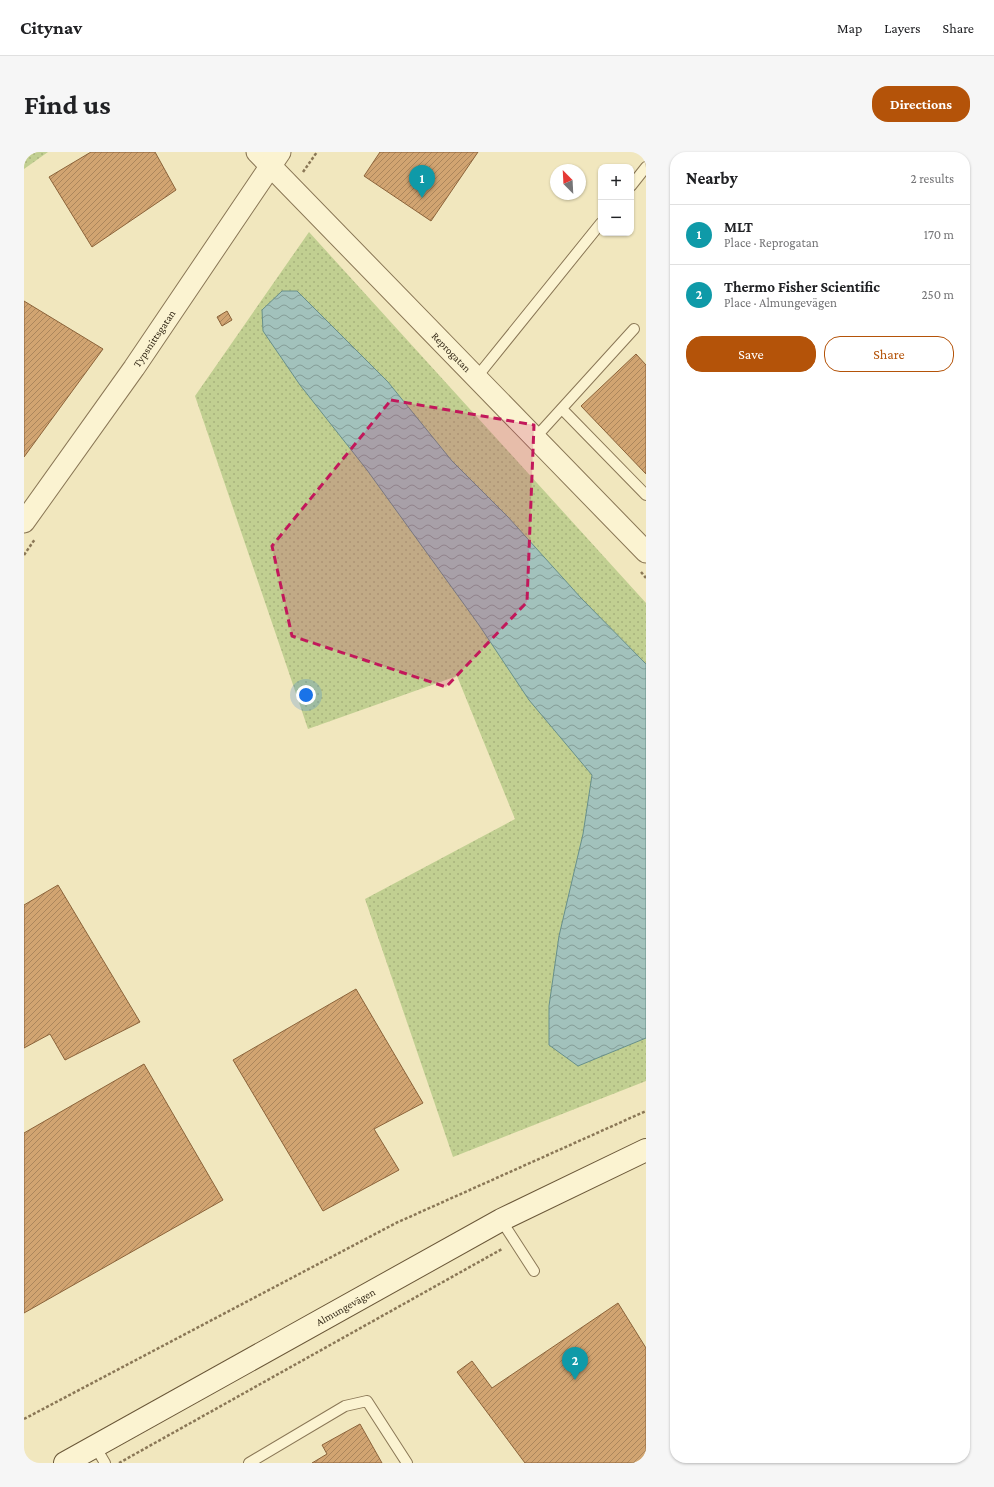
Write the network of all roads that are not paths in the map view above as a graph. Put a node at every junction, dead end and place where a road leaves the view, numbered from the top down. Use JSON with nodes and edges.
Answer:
{"nodes":[{"id":1,"x":269,"y":157,"type":"edge"},
{"id":2,"x":646,"y":167,"type":"edge"},
{"id":3,"x":634,"y":182,"type":"edge"},
{"id":4,"x":598,"y":227,"type":"edge"},
{"id":5,"x":634,"y":329,"type":"dead end"},
{"id":6,"x":476,"y":378,"type":"junction"},
{"id":7,"x":562,"y":410,"type":"junction"},
{"id":8,"x":535,"y":438,"type":"junction"},
{"id":9,"x":646,"y":495,"type":"edge"},
{"id":10,"x":24,"y":522,"type":"edge"},
{"id":11,"x":646,"y":552,"type":"edge"},
{"id":12,"x":640,"y":1154,"type":"edge"},
{"id":13,"x":501,"y":1220,"type":"junction"},
{"id":14,"x":534,"y":1271,"type":"dead end"},
{"id":15,"x":100,"y":1454,"type":"edge"},
{"id":16,"x":64,"y":1463,"type":"edge"},
{"id":17,"x":249,"y":1463,"type":"edge"},
{"id":18,"x":407,"y":1463,"type":"edge"}],
"edges":[{"from":1,"to":6,"type":"street","name":"Reprogatan"},
{"from":1,"to":10,"type":"street","name":"Typsnittsgatan"},
{"from":2,"to":3,"type":"lane"},
{"from":4,"to":6,"type":"lane"},
{"from":5,"to":7,"type":"lane"},
{"from":6,"to":8,"type":"street","name":"Reprogatan"},
{"from":7,"to":8,"type":"lane"},
{"from":7,"to":9,"type":"lane"},
{"from":8,"to":11,"type":"street","name":"Reprogatan"},
{"from":12,"to":13,"type":"main road","name":"Almungevägen"},
{"from":13,"to":14,"type":"lane"},
{"from":13,"to":15,"type":"main road","name":"Almungevägen"},
{"from":15,"to":16,"type":"main road","name":"Almungevägen"},
{"from":17,"to":18,"type":"lane"}]}
